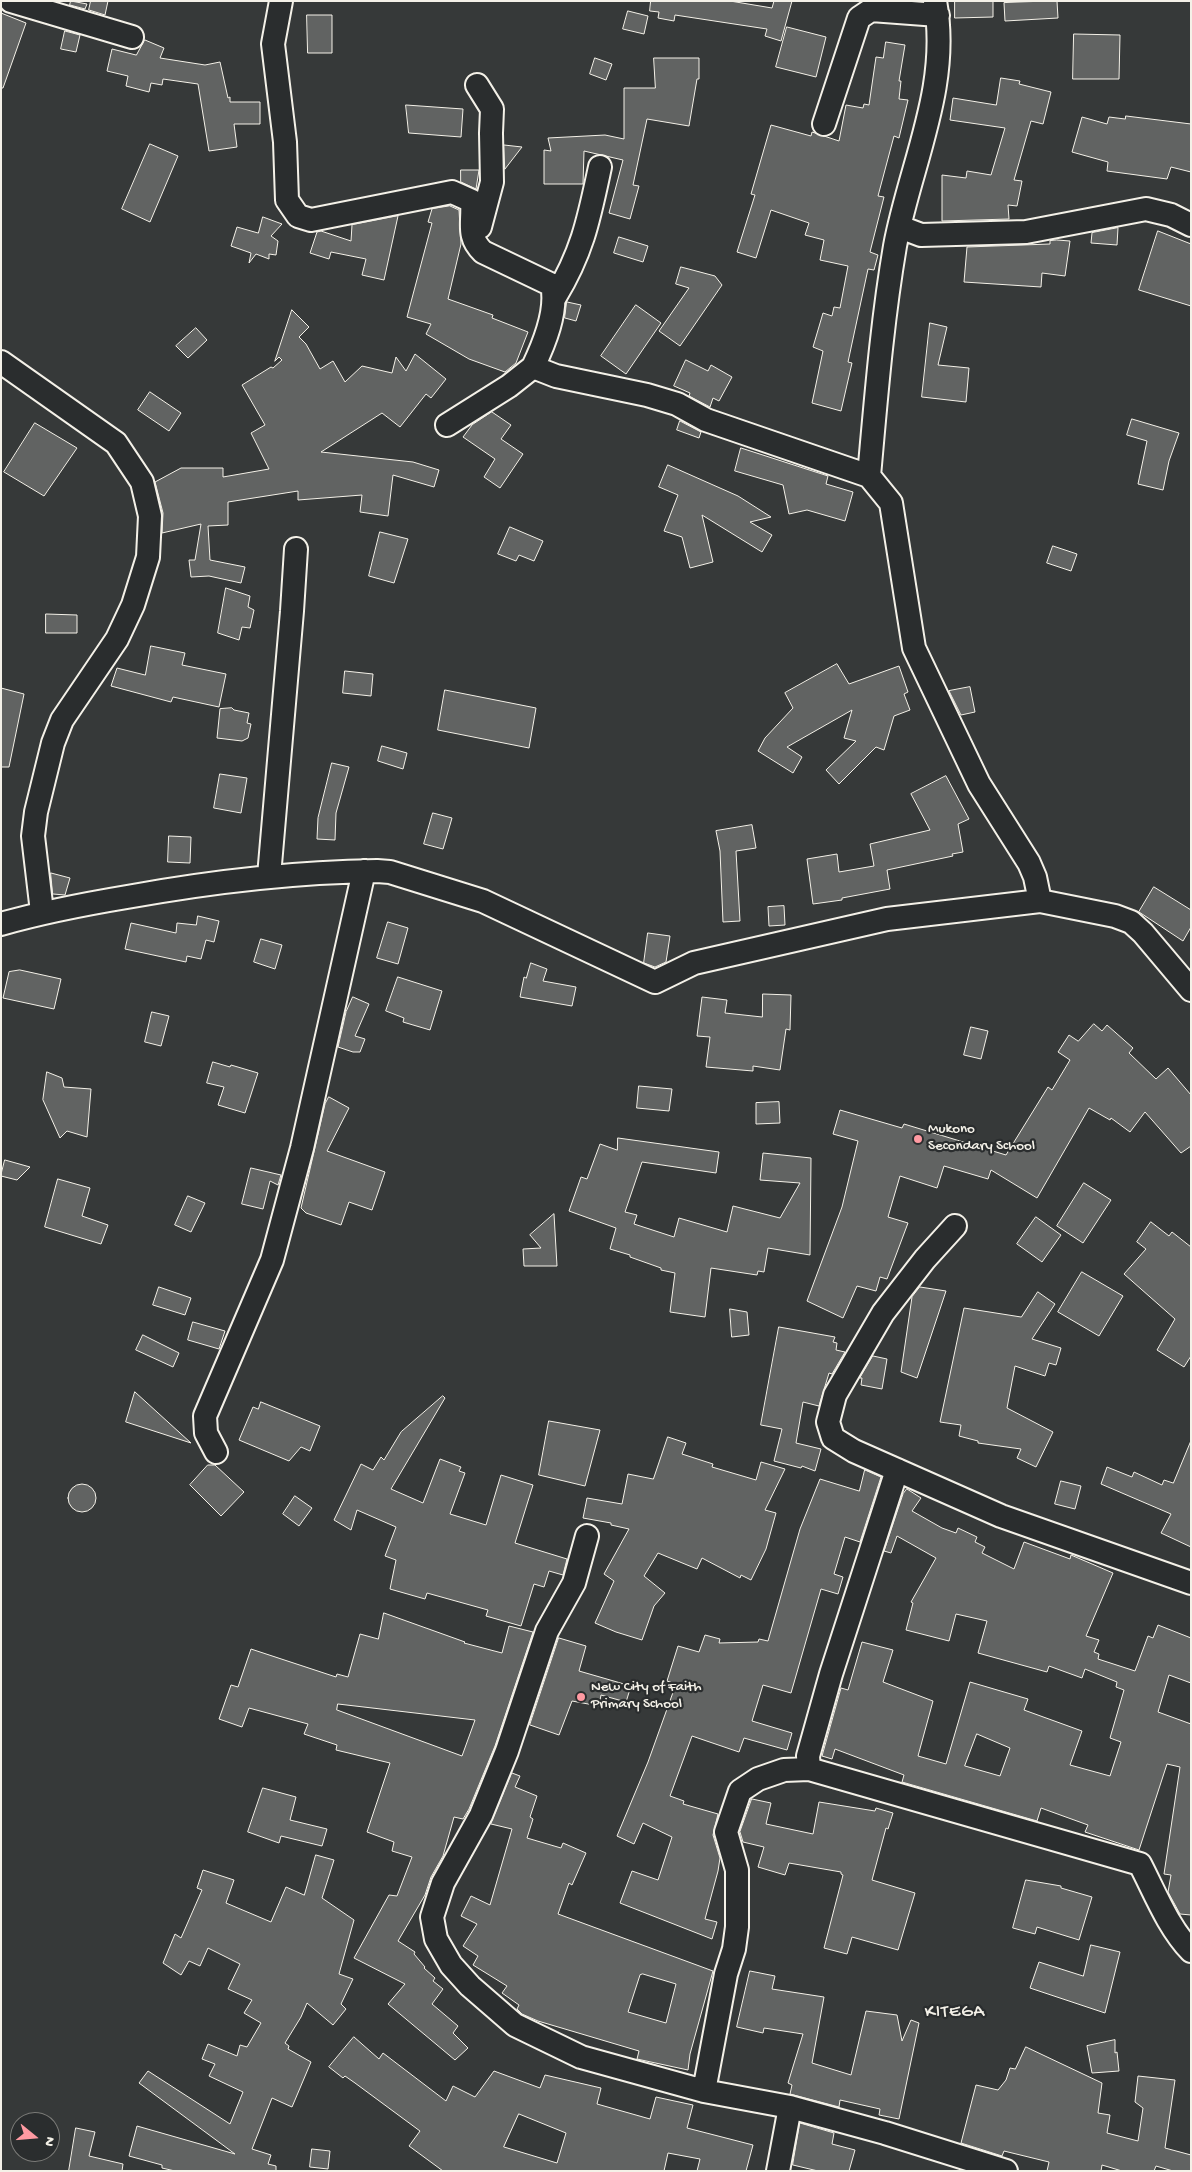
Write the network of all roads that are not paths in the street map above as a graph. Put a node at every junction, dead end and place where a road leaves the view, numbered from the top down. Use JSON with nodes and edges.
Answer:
{"nodes":[{"id":1,"x":11,"y":1,"type":"edge"},
{"id":2,"x":280,"y":1,"type":"edge"},
{"id":3,"x":936,"y":8,"type":"edge"},
{"id":4,"x":132,"y":37,"type":"dead end"},
{"id":5,"x":477,"y":85,"type":"dead end"},
{"id":6,"x":824,"y":124,"type":"dead end"},
{"id":7,"x":600,"y":167,"type":"dead end"},
{"id":8,"x":1191,"y":225,"type":"edge"},
{"id":9,"x":900,"y":227,"type":"junction"},
{"id":10,"x":474,"y":244,"type":"junction"},
{"id":11,"x":555,"y":297,"type":"junction"},
{"id":12,"x":1,"y":362,"type":"edge"},
{"id":13,"x":533,"y":367,"type":"junction"},
{"id":14,"x":447,"y":425,"type":"dead end"},
{"id":15,"x":869,"y":476,"type":"junction"},
{"id":16,"x":296,"y":549,"type":"dead end"},
{"id":17,"x":364,"y":871,"type":"junction"},
{"id":18,"x":269,"y":876,"type":"junction"},
{"id":19,"x":1040,"y":901,"type":"junction"},
{"id":20,"x":42,"y":912,"type":"junction"},
{"id":21,"x":1,"y":924,"type":"edge"},
{"id":22,"x":1191,"y":990,"type":"edge"},
{"id":23,"x":954,"y":1226,"type":"dead end"},
{"id":24,"x":216,"y":1452,"type":"dead end"},
{"id":25,"x":897,"y":1470,"type":"junction"},
{"id":26,"x":587,"y":1536,"type":"dead end"},
{"id":27,"x":1191,"y":1583,"type":"edge"},
{"id":28,"x":809,"y":1769,"type":"junction"},
{"id":29,"x":1191,"y":1951,"type":"edge"},
{"id":30,"x":704,"y":2091,"type":"junction"},
{"id":31,"x":790,"y":2107,"type":"junction"},
{"id":32,"x":778,"y":2171,"type":"edge"},
{"id":33,"x":1006,"y":2171,"type":"edge"}],
"edges":[{"from":1,"to":4,"type":"street"},
{"from":2,"to":10,"type":"street"},
{"from":3,"to":6,"type":"street"},
{"from":3,"to":9,"type":"street"},
{"from":5,"to":10,"type":"street"},
{"from":7,"to":11,"type":"street"},
{"from":8,"to":9,"type":"street"},
{"from":9,"to":15,"type":"street"},
{"from":10,"to":11,"type":"street"},
{"from":11,"to":13,"type":"street"},
{"from":12,"to":20,"type":"street"},
{"from":13,"to":14,"type":"street"},
{"from":13,"to":15,"type":"street"},
{"from":15,"to":19,"type":"street"},
{"from":16,"to":18,"type":"street"},
{"from":17,"to":18,"type":"street"},
{"from":17,"to":19,"type":"street"},
{"from":17,"to":24,"type":"street"},
{"from":18,"to":20,"type":"street"},
{"from":19,"to":22,"type":"street"},
{"from":20,"to":21,"type":"street"},
{"from":23,"to":25,"type":"street"},
{"from":25,"to":27,"type":"street"},
{"from":25,"to":28,"type":"street"},
{"from":26,"to":30,"type":"street"},
{"from":28,"to":29,"type":"street"},
{"from":28,"to":30,"type":"street"},
{"from":30,"to":31,"type":"street"},
{"from":31,"to":32,"type":"street"},
{"from":31,"to":33,"type":"street"}]}
